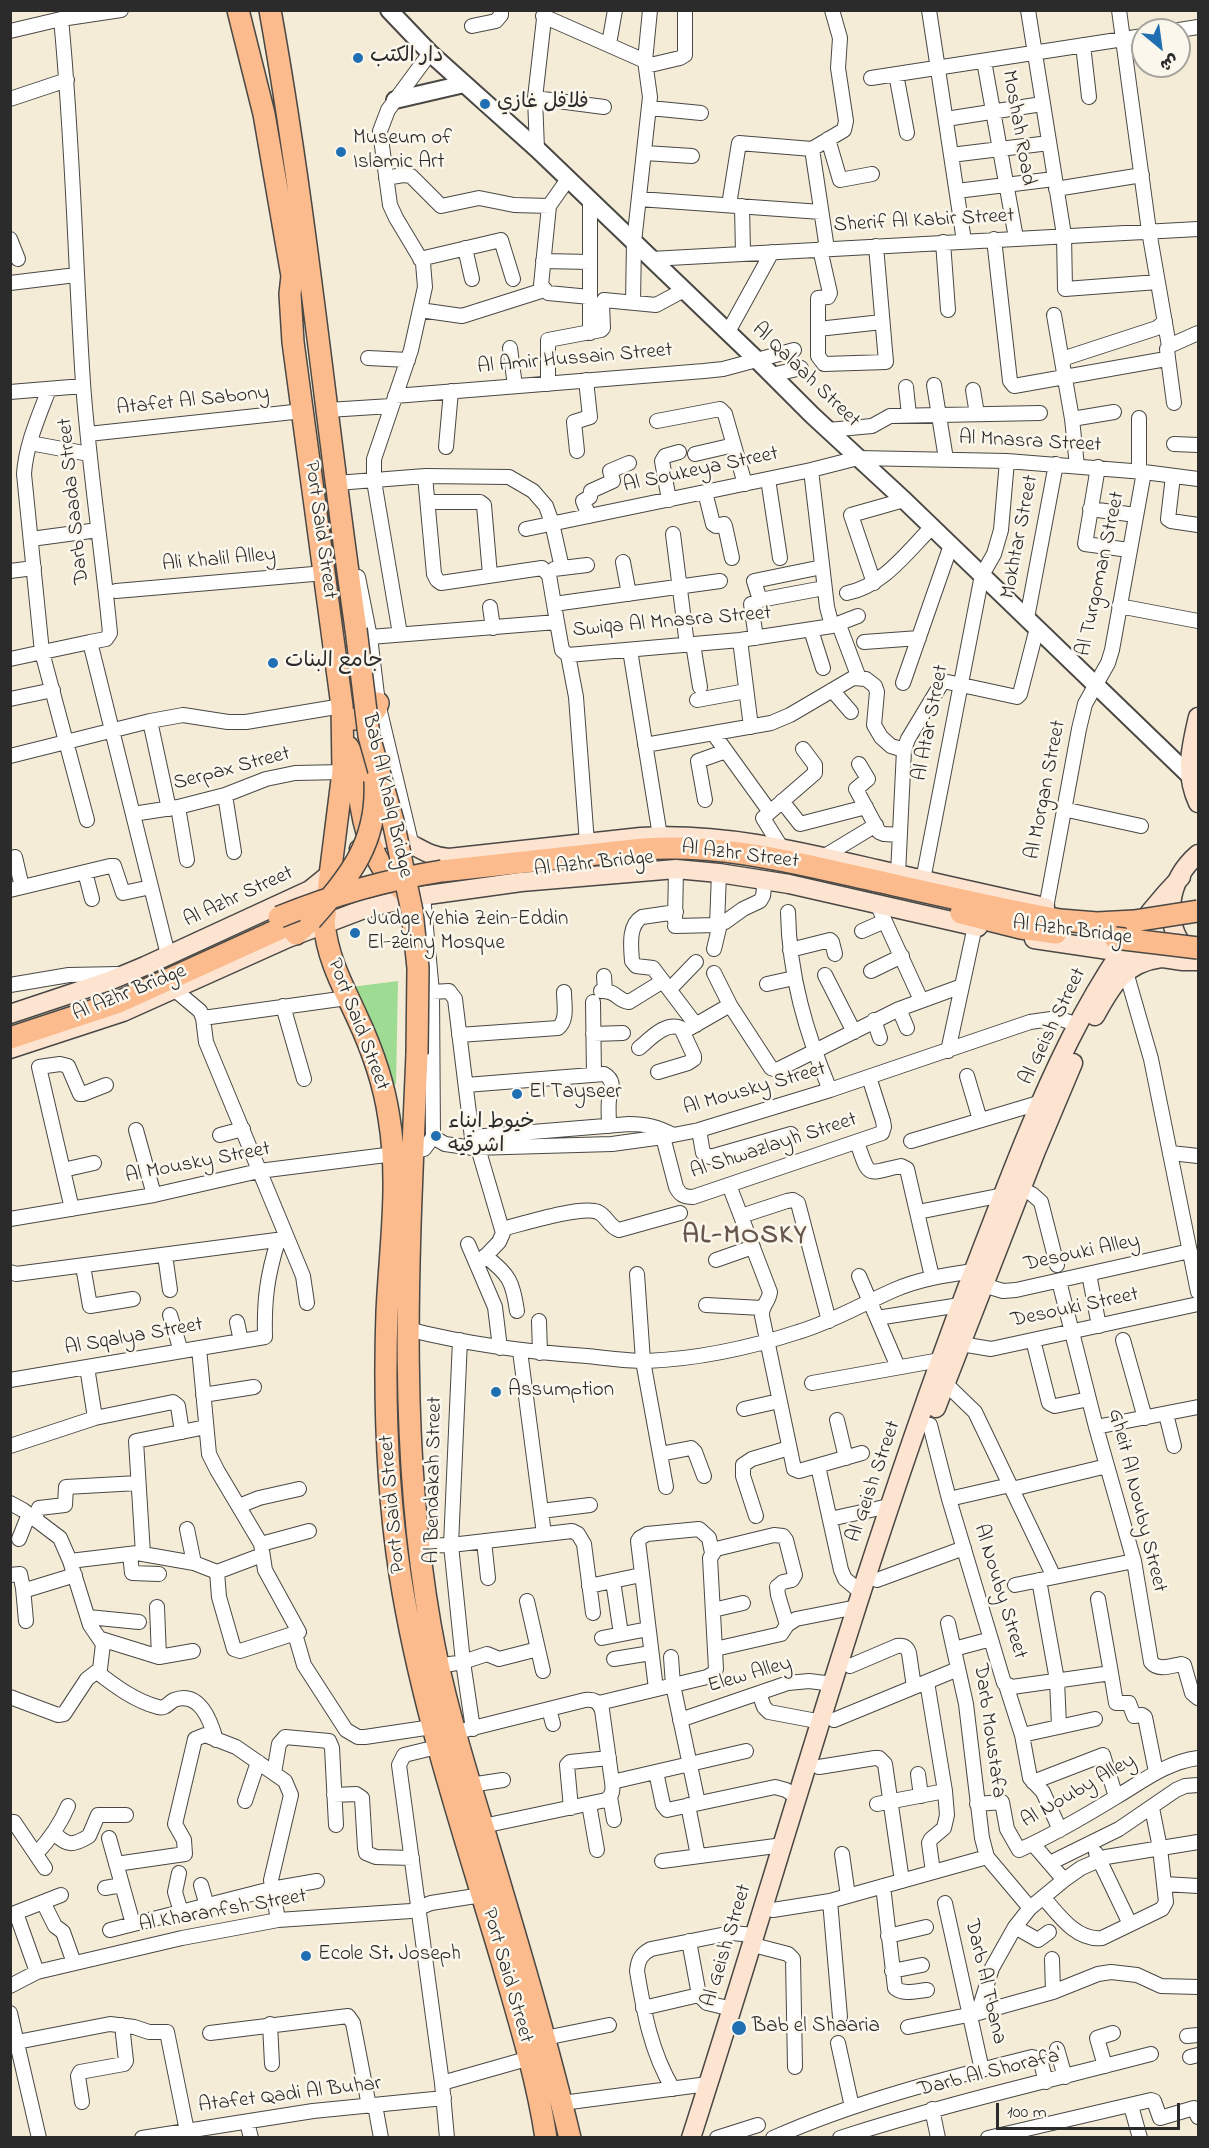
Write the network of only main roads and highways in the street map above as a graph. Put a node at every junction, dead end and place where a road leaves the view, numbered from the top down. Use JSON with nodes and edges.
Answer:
{"nodes":[{"id":1,"x":238,"y":10,"type":"edge"},
{"id":2,"x":270,"y":10,"type":"edge"},
{"id":3,"x":321,"y":354,"type":"junction"},
{"id":4,"x":295,"y":357,"type":"junction"},
{"id":5,"x":343,"y":538,"type":"joint"},
{"id":6,"x":378,"y":703,"type":"road end"},
{"id":7,"x":342,"y":706,"type":"junction"},
{"id":8,"x":1198,"y":717,"type":"edge"},
{"id":9,"x":369,"y":736,"type":"junction"},
{"id":10,"x":343,"y":739,"type":"junction"},
{"id":11,"x":1195,"y":790,"type":"edge"},
{"id":12,"x":369,"y":843,"type":"junction"},
{"id":13,"x":1198,"y":854,"type":"edge"},
{"id":14,"x":329,"y":875,"type":"junction"},
{"id":15,"x":1181,"y":877,"type":"junction"},
{"id":16,"x":418,"y":897,"type":"junction"},
{"id":17,"x":1151,"y":909,"type":"junction"},
{"id":18,"x":1198,"y":911,"type":"edge"},
{"id":19,"x":310,"y":926,"type":"junction"},
{"id":20,"x":1198,"y":948,"type":"edge"},
{"id":21,"x":1119,"y":952,"type":"junction"},
{"id":22,"x":1161,"y":958,"type":"junction"},
{"id":23,"x":1198,"y":960,"type":"edge"},
{"id":24,"x":10,"y":1014,"type":"edge"},
{"id":25,"x":10,"y":1027,"type":"edge"},
{"id":26,"x":10,"y":1038,"type":"edge"},
{"id":27,"x":10,"y":1049,"type":"edge"},
{"id":28,"x":417,"y":1054,"type":"joint"},
{"id":29,"x":403,"y":1152,"type":"junction"},
{"id":30,"x":978,"y":1278,"type":"junction"},
{"id":31,"x":828,"y":1721,"type":"junction"},
{"id":32,"x":758,"y":1941,"type":"junction"},
{"id":33,"x":546,"y":2138,"type":"edge"},
{"id":34,"x":570,"y":2138,"type":"edge"},
{"id":35,"x":691,"y":2138,"type":"edge"},
{"id":36,"x":701,"y":2138,"type":"edge"}],
"edges":[{"from":1,"to":4,"type":"main road","name":"Port Said Street"},
{"from":2,"to":3,"type":"main road","name":"Port Said Street"},
{"from":3,"to":4,"type":"main road"},
{"from":3,"to":5,"type":"main road","name":"Port Said Street"},
{"from":4,"to":7,"type":"main road","name":"Port Said Street"},
{"from":5,"to":9,"type":"main road","name":"Bab Al Khalq Bridge","bridge":true},
{"from":6,"to":7,"type":"main road"},
{"from":7,"to":10,"type":"main road","name":"Port Said Street"},
{"from":8,"to":11,"type":"main road"},
{"from":9,"to":19,"type":"main road","bridge":true},
{"from":9,"to":28,"type":"main road","name":"Bab Al Khalq Bridge","bridge":true},
{"from":10,"to":12,"type":"main road"},
{"from":10,"to":14,"type":"main road","name":"Port Said Street"},
{"from":12,"to":14,"type":"main road","name":"Al Azhr Street"},
{"from":12,"to":16,"type":"main road"},
{"from":12,"to":17,"type":"main road","name":"Al Azhr Street"},
{"from":13,"to":15,"type":"main road"},
{"from":14,"to":19,"type":"main road","name":"Port Said Street"},
{"from":14,"to":24,"type":"main road","name":"Al Azhr Street"},
{"from":15,"to":17,"type":"main road","name":"Al Geish Street"},
{"from":15,"to":23,"type":"main road"},
{"from":16,"to":19,"type":"main road","name":"Al Azhr Street"},
{"from":16,"to":21,"type":"main road","name":"Al Azhr Street"},
{"from":17,"to":21,"type":"main road","name":"Al Geish Street"},
{"from":18,"to":25,"type":"main road","name":"Al Azhr Bridge","bridge":true},
{"from":19,"to":27,"type":"main road","name":"Al Azhr Street"},
{"from":19,"to":29,"type":"main road","name":"Port Said Street"},
{"from":20,"to":26,"type":"main road","name":"Al Azhr Bridge","bridge":true},
{"from":21,"to":22,"type":"main road","name":"Al Azhr Street"},
{"from":21,"to":30,"type":"main road","name":"Al Geish Street"},
{"from":22,"to":23,"type":"main road","name":"Al Azhr Street"},
{"from":22,"to":30,"type":"main road","name":"Al Geish Street"},
{"from":28,"to":29,"type":"main road","name":"Port Said Street"},
{"from":29,"to":33,"type":"main road","name":"Port Said Street"},
{"from":29,"to":34,"type":"main road","name":"Port Said Street"},
{"from":30,"to":31,"type":"main road","name":"Al Geish Street"},
{"from":30,"to":31,"type":"main road","name":"Al Geish Street"},
{"from":31,"to":32,"type":"main road","name":"Al Geish Street"},
{"from":31,"to":32,"type":"main road","name":"Al Geish Street"},
{"from":32,"to":35,"type":"main road","name":"Al Geish Street"},
{"from":32,"to":36,"type":"main road","name":"Al Geish Street"}]}
